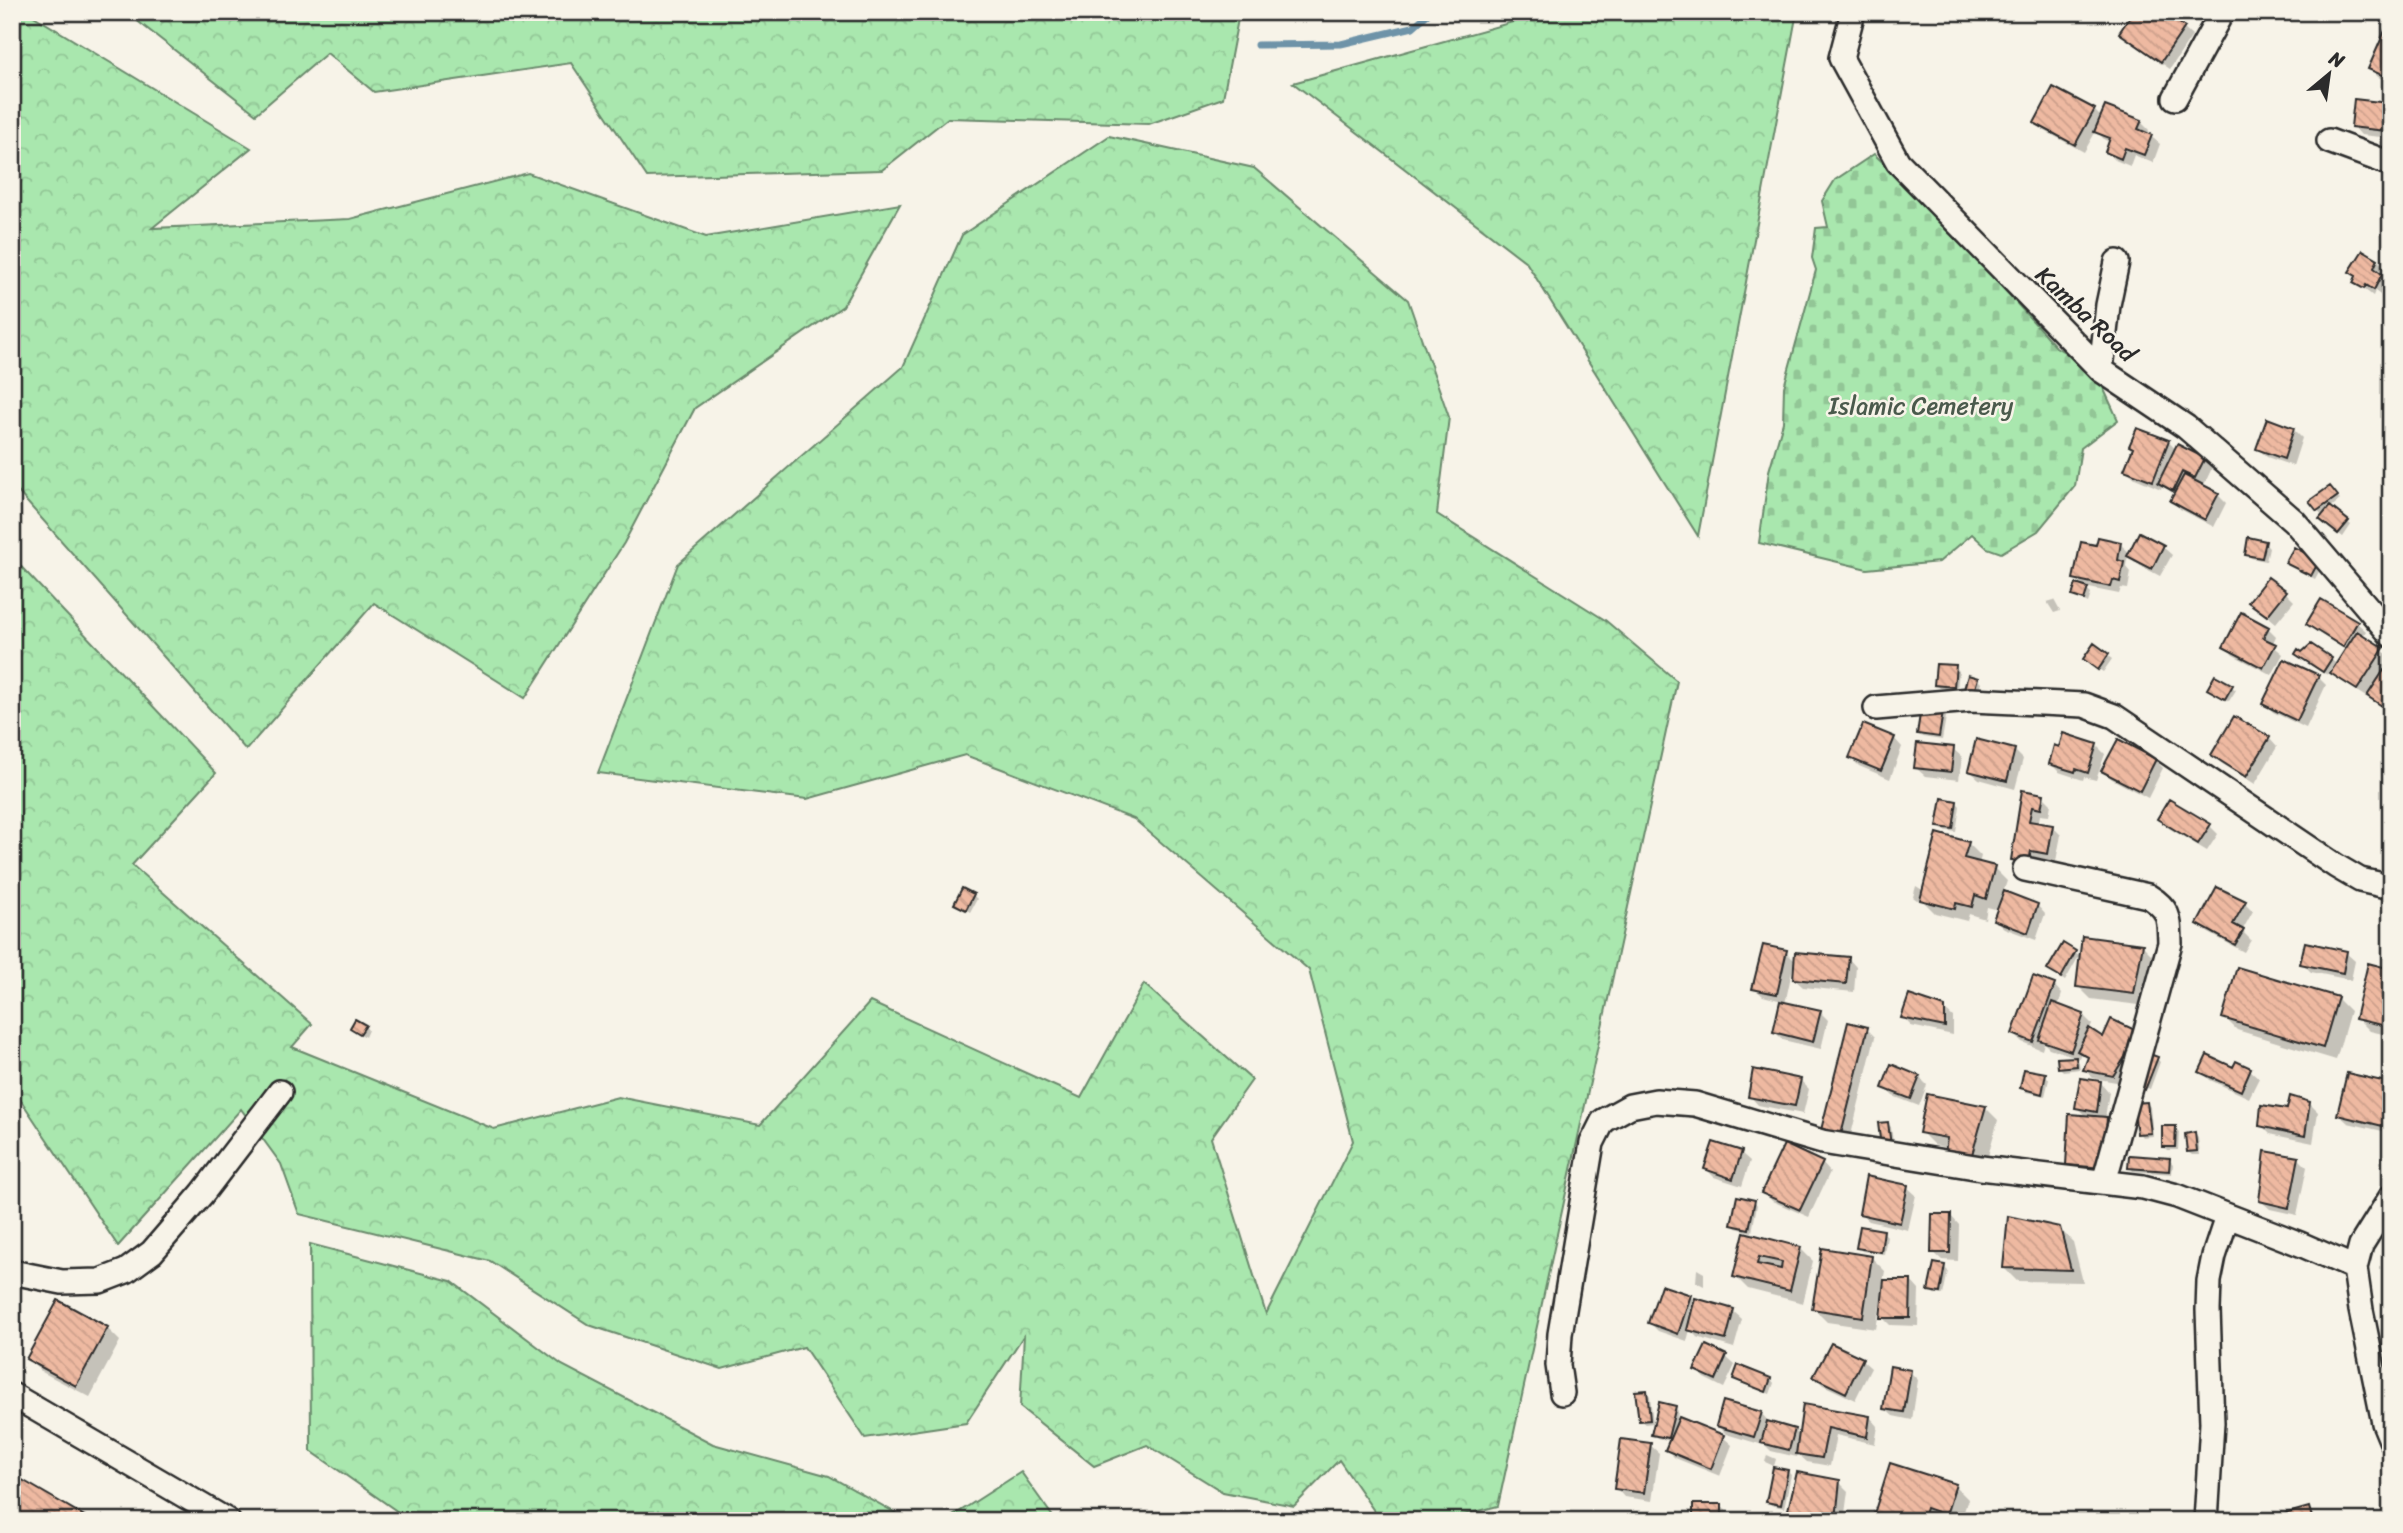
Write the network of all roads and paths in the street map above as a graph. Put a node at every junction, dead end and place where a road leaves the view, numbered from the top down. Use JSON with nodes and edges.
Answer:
{"nodes":[{"id":1,"x":1853,"y":12,"type":"edge"},
{"id":2,"x":2222,"y":12,"type":"edge"},
{"id":3,"x":2175,"y":98,"type":"dead end"},
{"id":4,"x":2329,"y":142,"type":"dead end"},
{"id":5,"x":2391,"y":164,"type":"edge"},
{"id":6,"x":2117,"y":262,"type":"dead end"},
{"id":7,"x":2101,"y":370,"type":"junction"},
{"id":8,"x":2391,"y":635,"type":"edge"},
{"id":9,"x":1876,"y":708,"type":"dead end"},
{"id":10,"x":2025,"y":869,"type":"dead end"},
{"id":11,"x":2391,"y":887,"type":"edge"},
{"id":12,"x":280,"y":1093,"type":"dead end"},
{"id":13,"x":2104,"y":1182,"type":"junction"},
{"id":14,"x":2391,"y":1197,"type":"edge"},
{"id":15,"x":2227,"y":1217,"type":"junction"},
{"id":16,"x":2355,"y":1268,"type":"junction"},
{"id":17,"x":12,"y":1272,"type":"edge"},
{"id":18,"x":1562,"y":1392,"type":"dead end"},
{"id":19,"x":12,"y":1395,"type":"edge"},
{"id":20,"x":2391,"y":1440,"type":"edge"},
{"id":21,"x":228,"y":1521,"type":"edge"},
{"id":22,"x":2206,"y":1521,"type":"edge"}],
"edges":[{"from":1,"to":7,"type":"street","name":"Kamba Road"},
{"from":2,"to":3,"type":"street"},
{"from":4,"to":5,"type":"street"},
{"from":6,"to":7,"type":"street"},
{"from":7,"to":8,"type":"street","name":"Kamba Road"},
{"from":9,"to":11,"type":"street"},
{"from":10,"to":13,"type":"street"},
{"from":12,"to":17,"type":"street"},
{"from":13,"to":15,"type":"street"},
{"from":13,"to":18,"type":"street"},
{"from":14,"to":16,"type":"street"},
{"from":15,"to":16,"type":"street"},
{"from":15,"to":22,"type":"street"},
{"from":16,"to":20,"type":"street"},
{"from":19,"to":21,"type":"street"}]}
